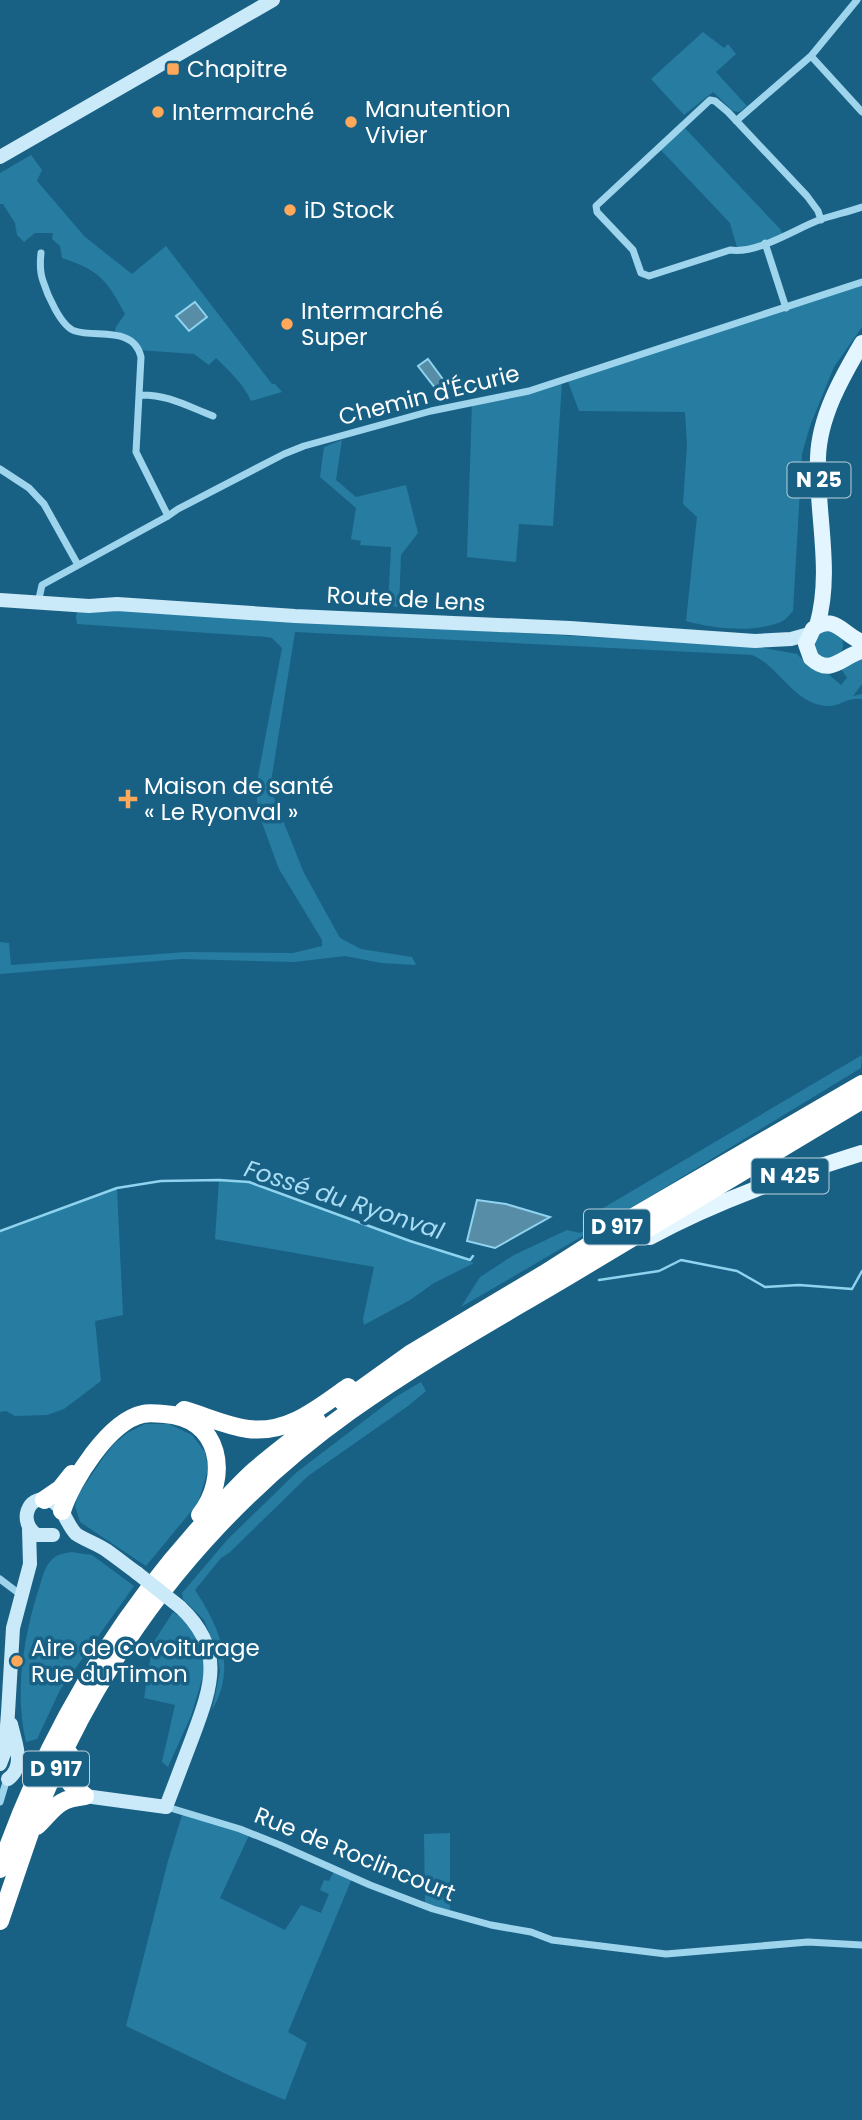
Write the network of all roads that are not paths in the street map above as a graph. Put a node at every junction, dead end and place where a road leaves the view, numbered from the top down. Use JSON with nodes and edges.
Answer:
{"nodes":[{"id":1,"x":273,"y":0,"type":"edge"},
{"id":2,"x":857,"y":0,"type":"edge"},
{"id":3,"x":811,"y":56,"type":"junction"},
{"id":4,"x":862,"y":112,"type":"edge"},
{"id":5,"x":736,"y":121,"type":"junction"},
{"id":6,"x":0,"y":158,"type":"edge"},
{"id":7,"x":862,"y":207,"type":"edge"},
{"id":8,"x":821,"y":220,"type":"junction"},
{"id":9,"x":765,"y":243,"type":"junction"},
{"id":10,"x":41,"y":253,"type":"dead end"},
{"id":11,"x":862,"y":282,"type":"edge"},
{"id":12,"x":786,"y":308,"type":"junction"},
{"id":13,"x":862,"y":343,"type":"edge"},
{"id":14,"x":139,"y":395,"type":"junction"},
{"id":15,"x":213,"y":416,"type":"dead end"},
{"id":16,"x":0,"y":469,"type":"edge"},
{"id":17,"x":168,"y":516,"type":"junction"},
{"id":18,"x":78,"y":565,"type":"junction"},
{"id":19,"x":0,"y":593,"type":"edge"},
{"id":20,"x":38,"y":599,"type":"junction"},
{"id":21,"x":0,"y":600,"type":"edge"},
{"id":22,"x":813,"y":630,"type":"junction"},
{"id":23,"x":846,"y":633,"type":"junction"},
{"id":24,"x":768,"y":642,"type":"junction"},
{"id":25,"x":862,"y":642,"type":"edge"},
{"id":26,"x":862,"y":651,"type":"edge"},
{"id":27,"x":808,"y":654,"type":"junction"},
{"id":28,"x":846,"y":657,"type":"junction"},
{"id":29,"x":862,"y":1076,"type":"edge"},
{"id":30,"x":862,"y":1084,"type":"edge"},
{"id":31,"x":862,"y":1100,"type":"edge"},
{"id":32,"x":828,"y":1104,"type":"junction"},
{"id":33,"x":862,"y":1153,"type":"edge"},
{"id":34,"x":584,"y":1266,"type":"junction"},
{"id":35,"x":410,"y":1354,"type":"junction"},
{"id":36,"x":44,"y":1500,"type":"junction"},
{"id":37,"x":63,"y":1514,"type":"junction"},
{"id":38,"x":29,"y":1529,"type":"junction"},
{"id":39,"x":76,"y":1533,"type":"junction"},
{"id":40,"x":55,"y":1534,"type":"junction"},
{"id":41,"x":30,"y":1564,"type":"junction"},
{"id":42,"x":0,"y":1579,"type":"edge"},
{"id":43,"x":21,"y":1595,"type":"junction"},
{"id":44,"x":83,"y":1688,"type":"junction"},
{"id":45,"x":86,"y":1709,"type":"junction"},
{"id":46,"x":3,"y":1776,"type":"edge"},
{"id":47,"x":85,"y":1796,"type":"junction"},
{"id":48,"x":0,"y":1801,"type":"edge"},
{"id":49,"x":166,"y":1807,"type":"junction"},
{"id":50,"x":31,"y":1831,"type":"junction"},
{"id":51,"x":0,"y":1869,"type":"edge"},
{"id":52,"x":0,"y":1922,"type":"edge"},
{"id":53,"x":862,"y":1945,"type":"edge"}],
"edges":[{"from":1,"to":6,"type":"main road"},
{"from":2,"to":3,"type":"street"},
{"from":3,"to":4,"type":"street"},
{"from":3,"to":5,"type":"street"},
{"from":5,"to":8,"type":"street"},
{"from":5,"to":9,"type":"street"},
{"from":7,"to":8,"type":"street"},
{"from":8,"to":9,"type":"street"},
{"from":9,"to":12,"type":"street"},
{"from":10,"to":14,"type":"street"},
{"from":11,"to":12,"type":"street","name":"Chemin d'Écurie"},
{"from":12,"to":17,"type":"street","name":"Chemin d'Écurie"},
{"from":13,"to":22,"type":"main road","number":"N 25"},
{"from":14,"to":15,"type":"street"},
{"from":14,"to":17,"type":"street"},
{"from":16,"to":18,"type":"street"},
{"from":17,"to":18,"type":"street","name":"Chemin d'Écurie"},
{"from":18,"to":20,"type":"street","name":"Chemin d'Écurie"},
{"from":19,"to":20,"type":"main road"},
{"from":20,"to":21,"type":"main road","name":"Route de Lens"},
{"from":20,"to":24,"type":"main road","name":"Route de Lens"},
{"from":22,"to":23,"type":"main road"},
{"from":22,"to":24,"type":"main road","name":"Route de Lens"},
{"from":22,"to":27,"type":"main road"},
{"from":23,"to":25,"type":"main road"},
{"from":23,"to":28,"type":"main road"},
{"from":24,"to":27,"type":"main road"},
{"from":26,"to":28,"type":"main road"},
{"from":27,"to":28,"type":"main road"},
{"from":29,"to":32,"type":"main road"},
{"from":30,"to":32,"type":"highway","number":"D 917"},
{"from":31,"to":34,"type":"highway","number":"D 917"},
{"from":32,"to":35,"type":"highway","number":"D 917"},
{"from":33,"to":34,"type":"main road","number":"N 425"},
{"from":34,"to":45,"type":"highway","number":"D 917"},
{"from":35,"to":36,"type":"highway"},
{"from":35,"to":44,"type":"highway","number":"D 917"},
{"from":36,"to":37,"type":"main road"},
{"from":36,"to":38,"type":"main road"},
{"from":37,"to":39,"type":"main road"},
{"from":37,"to":40,"type":"main road"},
{"from":37,"to":44,"type":"highway"},
{"from":38,"to":40,"type":"main road"},
{"from":38,"to":41,"type":"main road"},
{"from":39,"to":40,"type":"main road"},
{"from":39,"to":49,"type":"main road","bridge":true},
{"from":40,"to":41,"type":"main road"},
{"from":41,"to":43,"type":"main road"},
{"from":42,"to":43,"type":"street"},
{"from":43,"to":46,"type":"main road"},
{"from":44,"to":51,"type":"highway","number":"D 917"},
{"from":45,"to":47,"type":"highway"},
{"from":45,"to":50,"type":"highway","number":"D 917"},
{"from":46,"to":48,"type":"street"},
{"from":47,"to":49,"type":"main road"},
{"from":47,"to":50,"type":"highway"},
{"from":49,"to":53,"type":"street","name":"Rue de Roclincourt"},
{"from":50,"to":52,"type":"highway","number":"D 917"}]}
